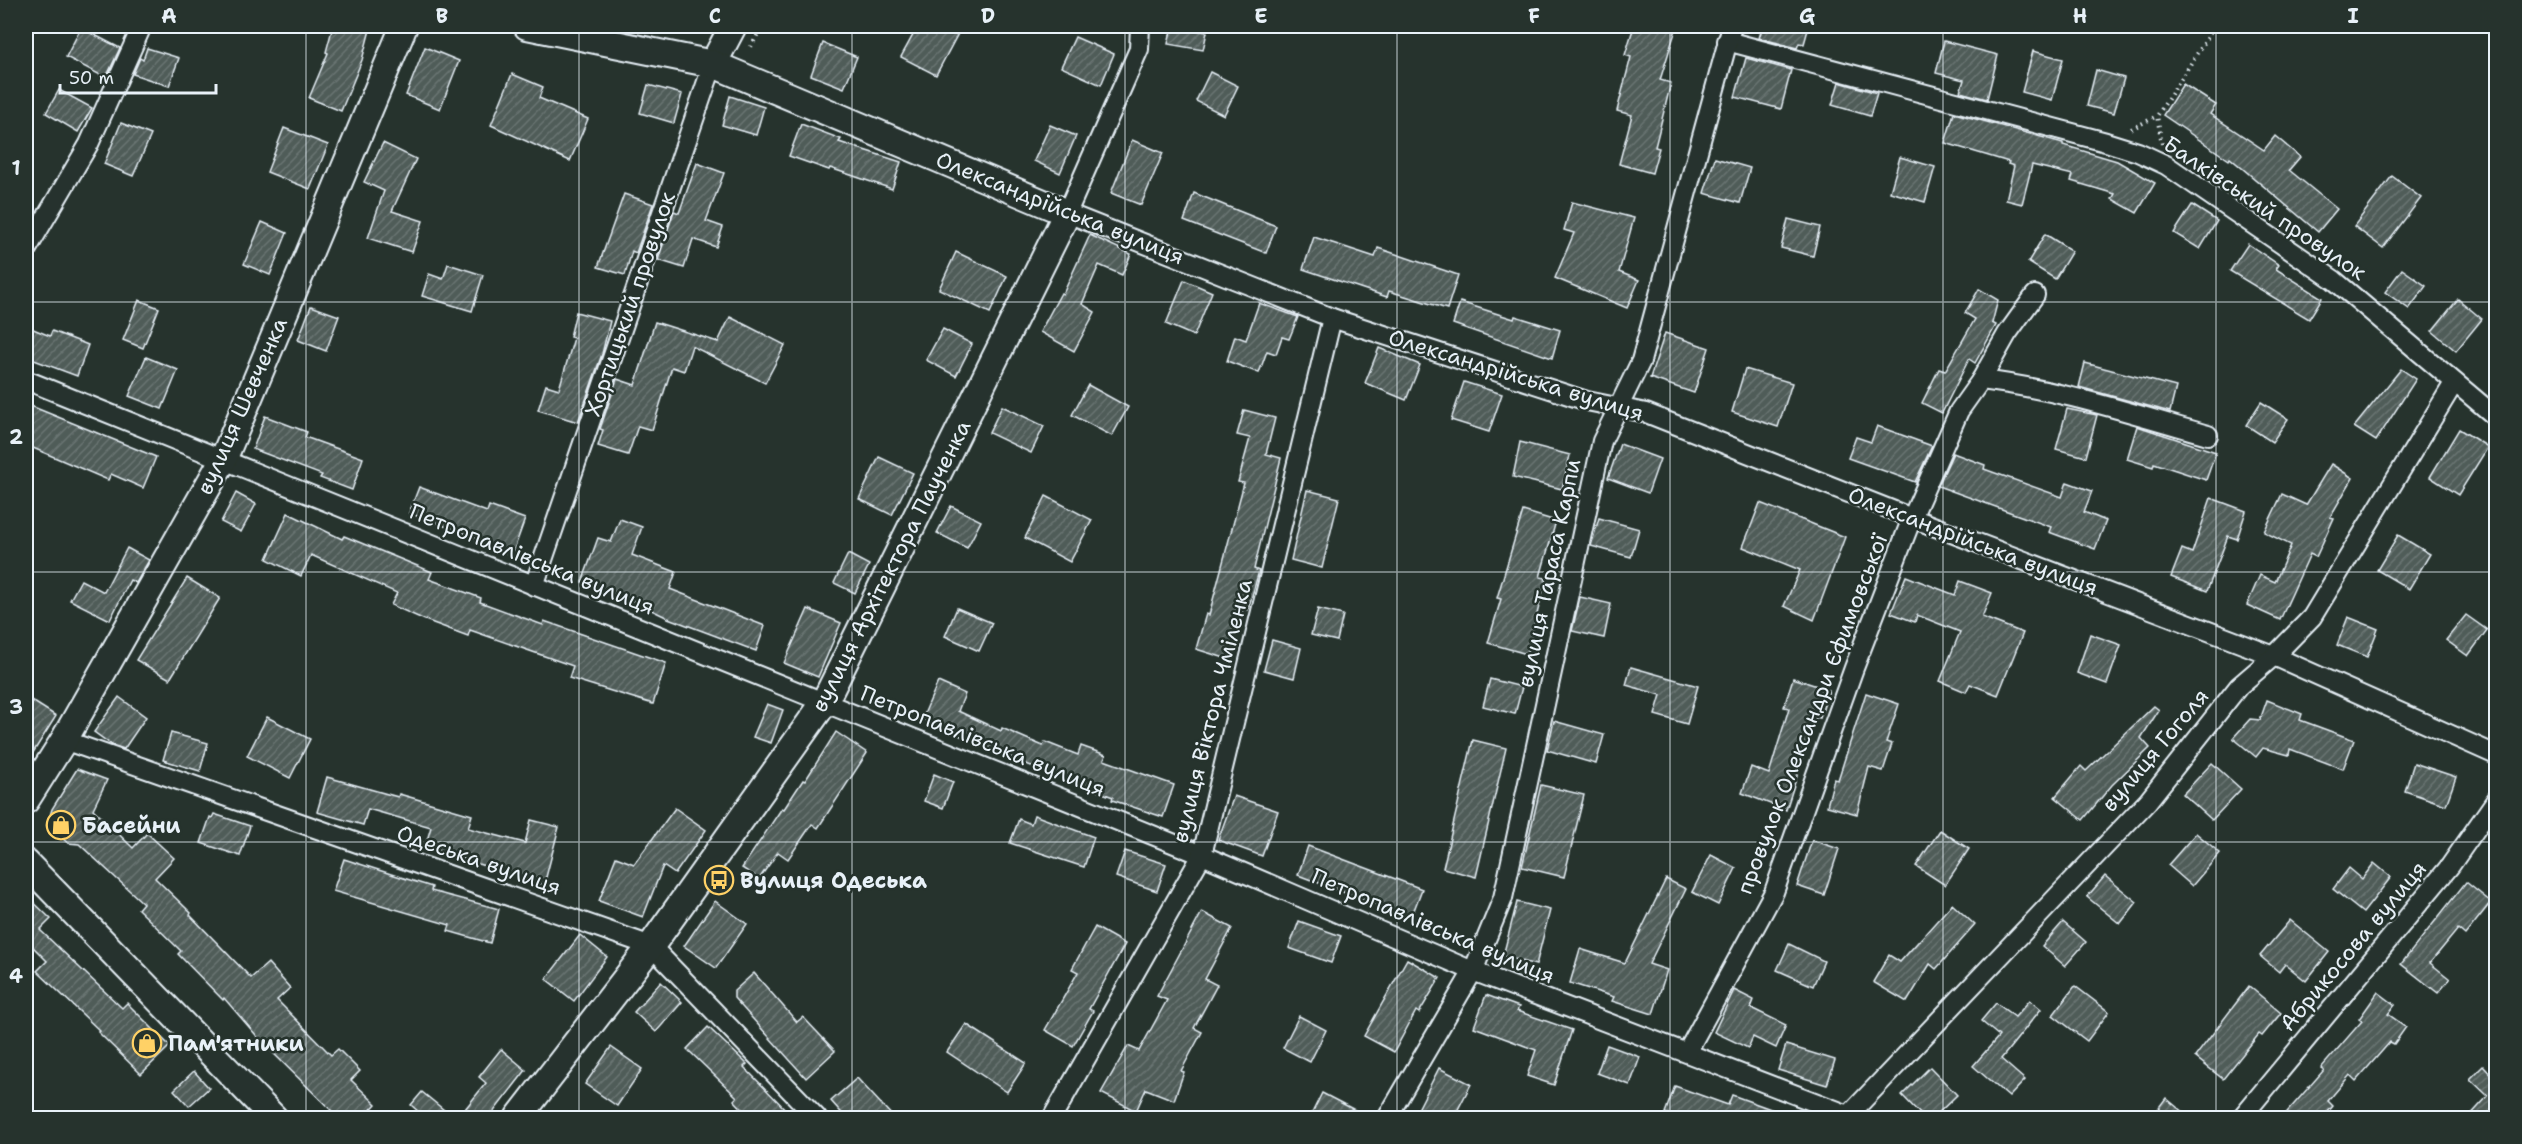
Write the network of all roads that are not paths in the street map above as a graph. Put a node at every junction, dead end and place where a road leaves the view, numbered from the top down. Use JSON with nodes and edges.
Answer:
{"nodes":[{"id":1,"x":142,"y":26,"type":"edge"},
{"id":2,"x":404,"y":26,"type":"edge"},
{"id":3,"x":527,"y":26,"type":"edge"},
{"id":4,"x":733,"y":26,"type":"edge"},
{"id":5,"x":1140,"y":26,"type":"edge"},
{"id":6,"x":1730,"y":33,"type":"edge"},
{"id":7,"x":713,"y":64,"type":"junction"},
{"id":8,"x":1067,"y":213,"type":"junction"},
{"id":9,"x":26,"y":251,"type":"edge"},
{"id":10,"x":2035,"y":295,"type":"dead end"},
{"id":11,"x":1332,"y":318,"type":"junction"},
{"id":12,"x":26,"y":380,"type":"edge"},
{"id":13,"x":1981,"y":380,"type":"junction"},
{"id":14,"x":2454,"y":383,"type":"junction"},
{"id":15,"x":1618,"y":408,"type":"junction"},
{"id":16,"x":2496,"y":417,"type":"edge"},
{"id":17,"x":2208,"y":435,"type":"dead end"},
{"id":18,"x":223,"y":460,"type":"junction"},
{"id":19,"x":1912,"y":518,"type":"junction"},
{"id":20,"x":534,"y":586,"type":"junction"},
{"id":21,"x":2274,"y":656,"type":"junction"},
{"id":22,"x":824,"y":703,"type":"junction"},
{"id":23,"x":64,"y":740,"type":"junction"},
{"id":24,"x":2496,"y":754,"type":"edge"},
{"id":25,"x":26,"y":800,"type":"edge"},
{"id":26,"x":2496,"y":800,"type":"edge"},
{"id":27,"x":1202,"y":855,"type":"junction"},
{"id":28,"x":26,"y":863,"type":"edge"},
{"id":29,"x":651,"y":946,"type":"junction"},
{"id":30,"x":1473,"y":971,"type":"junction"},
{"id":31,"x":1687,"y":1052,"type":"junction"},
{"id":32,"x":1852,"y":1117,"type":"edge"},
{"id":33,"x":274,"y":1119,"type":"edge"},
{"id":34,"x":518,"y":1119,"type":"edge"},
{"id":35,"x":817,"y":1119,"type":"edge"},
{"id":36,"x":1052,"y":1119,"type":"edge"},
{"id":37,"x":1387,"y":1119,"type":"edge"},
{"id":38,"x":2241,"y":1119,"type":"edge"}],
"edges":[{"from":1,"to":9,"type":"street"},
{"from":2,"to":18,"type":"street","name":"вулиця Шевченка"},
{"from":3,"to":7,"type":"street","name":"Олександрійська вулиця"},
{"from":4,"to":7,"type":"street","name":"Хортицький провулок"},
{"from":5,"to":8,"type":"street","name":"вулиця Архітектора Паученка"},
{"from":6,"to":14,"type":"street","name":"Балківський провулок"},
{"from":6,"to":15,"type":"street","name":"вулиця Тараса Карпи"},
{"from":7,"to":8,"type":"street","name":"Олександрійська вулиця"},
{"from":7,"to":20,"type":"street","name":"Хортицький провулок"},
{"from":8,"to":11,"type":"street","name":"Олександрійська вулиця"},
{"from":8,"to":22,"type":"street","name":"вулиця Архітектора Паученка"},
{"from":10,"to":13,"type":"street","name":"провулок Олександри Єфимовської"},
{"from":11,"to":15,"type":"street","name":"Олександрійська вулиця"},
{"from":11,"to":27,"type":"street","name":"вулиця Віктора Чміленка"},
{"from":12,"to":18,"type":"street","name":"Петропавлівська вулиця"},
{"from":13,"to":17,"type":"street"},
{"from":13,"to":19,"type":"street","name":"провулок Олександри Єфимовської"},
{"from":14,"to":16,"type":"street","name":"Балківський провулок"},
{"from":14,"to":21,"type":"street","name":"вулиця Гоголя"},
{"from":15,"to":19,"type":"street","name":"Олександрійська вулиця"},
{"from":15,"to":30,"type":"street","name":"вулиця Тараса Карпи"},
{"from":18,"to":20,"type":"street","name":"Петропавлівська вулиця"},
{"from":18,"to":23,"type":"street","name":"вулиця Шевченка"},
{"from":19,"to":21,"type":"street","name":"Олександрійська вулиця"},
{"from":19,"to":31,"type":"street","name":"провулок Олександри Єфимовської"},
{"from":20,"to":22,"type":"street","name":"Петропавлівська вулиця"},
{"from":21,"to":24,"type":"street","name":"Олександрійська вулиця"},
{"from":21,"to":32,"type":"street","name":"вулиця Гоголя"},
{"from":22,"to":27,"type":"street","name":"Петропавлівська вулиця"},
{"from":22,"to":29,"type":"street","name":"вулиця Архітектора Паученка"},
{"from":23,"to":25,"type":"street","name":"вулиця Шевченка"},
{"from":23,"to":29,"type":"street","name":"Одеська вулиця"},
{"from":26,"to":38,"type":"street","name":"Абрикосова вулиця"},
{"from":27,"to":30,"type":"street","name":"Петропавлівська вулиця"},
{"from":27,"to":36,"type":"street","name":"вулиця Віктора Чміленка"},
{"from":28,"to":33,"type":"street"},
{"from":29,"to":34,"type":"street","name":"вулиця Архітектора Паученка"},
{"from":29,"to":35,"type":"street","name":"Одеська вулиця"},
{"from":30,"to":31,"type":"street","name":"Петропавлівська вулиця"},
{"from":30,"to":37,"type":"street","name":"вулиця Тараса Карпи"},
{"from":31,"to":32,"type":"street","name":"Петропавлівська вулиця"}]}
